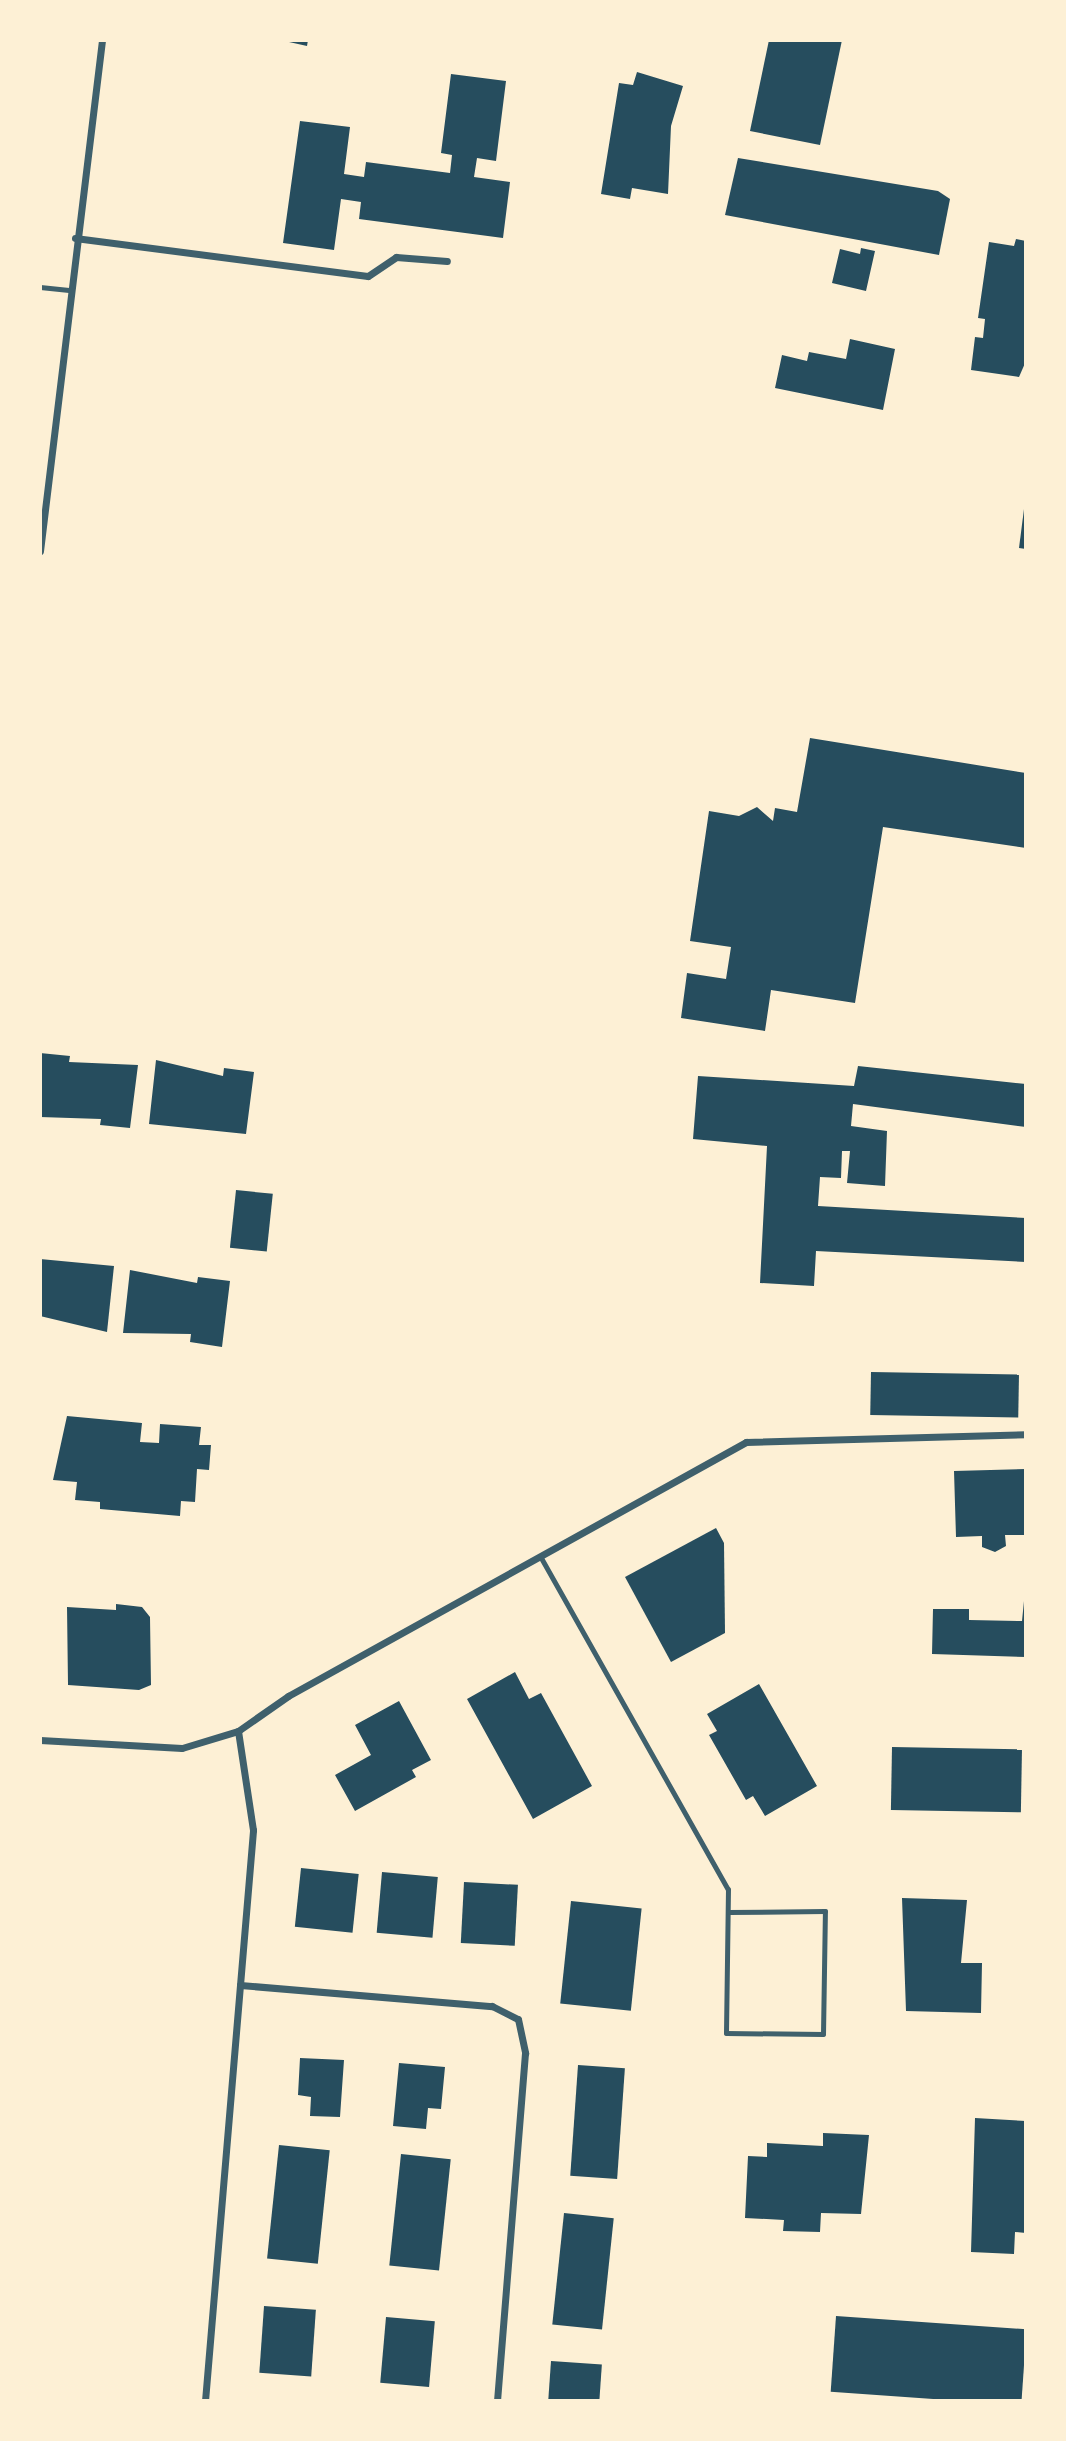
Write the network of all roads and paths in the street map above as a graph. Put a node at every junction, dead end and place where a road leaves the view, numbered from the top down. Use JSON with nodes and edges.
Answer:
{"nodes":[{"id":1,"x":102,"y":40,"type":"edge"},
{"id":2,"x":75,"y":238,"type":"junction"},
{"id":3,"x":447,"y":261,"type":"dead end"},
{"id":4,"x":40,"y":287,"type":"edge"},
{"id":5,"x":69,"y":290,"type":"junction"},
{"id":6,"x":40,"y":551,"type":"edge"},
{"id":7,"x":1026,"y":1434,"type":"edge"},
{"id":8,"x":540,"y":1556,"type":"junction"},
{"id":9,"x":238,"y":1731,"type":"junction"},
{"id":10,"x":40,"y":1740,"type":"edge"},
{"id":11,"x":728,"y":1912,"type":"junction"},
{"id":12,"x":240,"y":1985,"type":"junction"},
{"id":13,"x":205,"y":2401,"type":"edge"},
{"id":14,"x":497,"y":2401,"type":"edge"}],
"edges":[{"from":1,"to":2,"type":"street"},
{"from":2,"to":3,"type":"street"},
{"from":2,"to":5,"type":"street"},
{"from":4,"to":5,"type":"lane"},
{"from":5,"to":6,"type":"street"},
{"from":7,"to":8,"type":"street"},
{"from":8,"to":9,"type":"street"},
{"from":8,"to":11,"type":"lane"},
{"from":9,"to":10,"type":"street"},
{"from":9,"to":12,"type":"street"},
{"from":11,"to":11,"type":"lane"},
{"from":12,"to":13,"type":"street"},
{"from":12,"to":14,"type":"street"}]}
